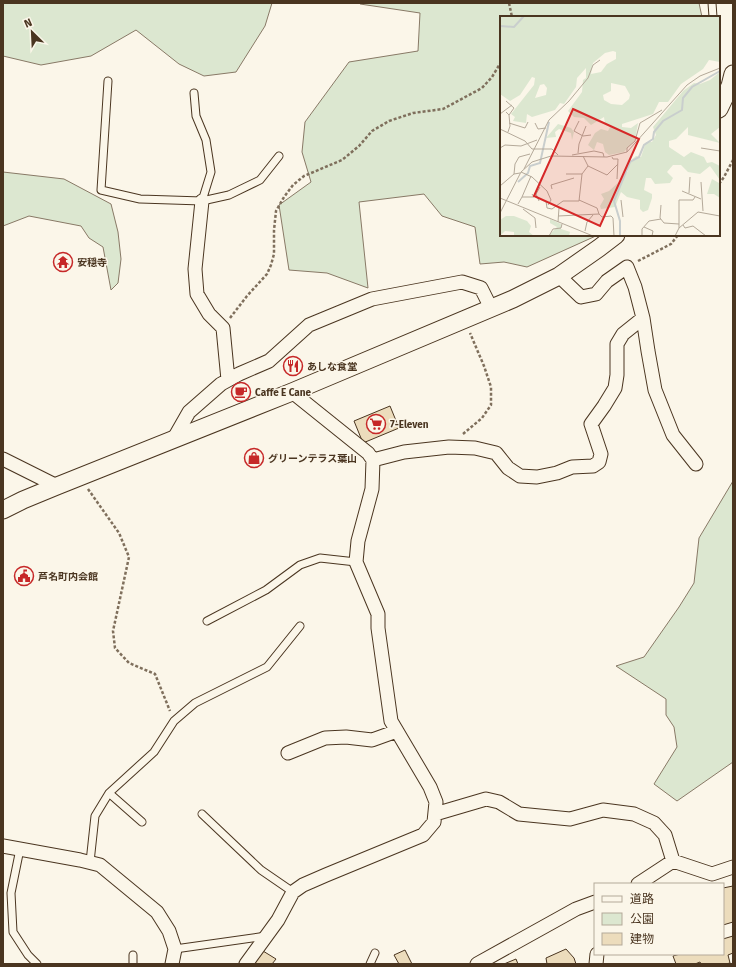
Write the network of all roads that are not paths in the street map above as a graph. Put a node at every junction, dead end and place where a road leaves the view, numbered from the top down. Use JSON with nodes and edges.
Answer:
{"nodes":[{"id":1,"x":712,"y":3,"type":"edge"},
{"id":2,"x":713,"y":16,"type":"edge"},
{"id":3,"x":733,"y":74,"type":"edge"},
{"id":4,"x":108,"y":81,"type":"dead end"},
{"id":5,"x":194,"y":94,"type":"dead end"},
{"id":6,"x":720,"y":107,"type":"edge"},
{"id":7,"x":279,"y":156,"type":"dead end"},
{"id":8,"x":202,"y":201,"type":"junction"},
{"id":9,"x":615,"y":236,"type":"edge"},
{"id":10,"x":559,"y":276,"type":"junction"},
{"id":11,"x":491,"y":308,"type":"junction"},
{"id":12,"x":643,"y":318,"type":"junction"},
{"id":13,"x":228,"y":380,"type":"junction"},
{"id":14,"x":292,"y":392,"type":"junction"},
{"id":15,"x":173,"y":440,"type":"junction"},
{"id":16,"x":3,"y":459,"type":"edge"},
{"id":17,"x":373,"y":460,"type":"junction"},
{"id":18,"x":696,"y":464,"type":"dead end"},
{"id":19,"x":58,"y":486,"type":"junction"},
{"id":20,"x":3,"y":510,"type":"edge"},
{"id":21,"x":356,"y":562,"type":"junction"},
{"id":22,"x":207,"y":621,"type":"dead end"},
{"id":23,"x":300,"y":626,"type":"dead end"},
{"id":24,"x":397,"y":731,"type":"junction"},
{"id":25,"x":288,"y":753,"type":"dead end"},
{"id":26,"x":109,"y":793,"type":"junction"},
{"id":27,"x":202,"y":814,"type":"dead end"},
{"id":28,"x":434,"y":814,"type":"junction"},
{"id":29,"x":142,"y":822,"type":"dead end"},
{"id":30,"x":3,"y":846,"type":"edge"},
{"id":31,"x":20,"y":849,"type":"junction"},
{"id":32,"x":673,"y":861,"type":"junction"},
{"id":33,"x":90,"y":862,"type":"junction"},
{"id":34,"x":733,"y":867,"type":"edge"},
{"id":35,"x":640,"y":883,"type":"edge"},
{"id":36,"x":293,"y":892,"type":"junction"},
{"id":37,"x":594,"y":902,"type":"edge"},
{"id":38,"x":266,"y":936,"type":"junction"},
{"id":39,"x":175,"y":949,"type":"junction"},
{"id":40,"x":375,"y":953,"type":"dead end"},
{"id":41,"x":133,"y":955,"type":"dead end"},
{"id":42,"x":37,"y":964,"type":"edge"},
{"id":43,"x":133,"y":964,"type":"edge"},
{"id":44,"x":172,"y":964,"type":"edge"},
{"id":45,"x":246,"y":964,"type":"edge"},
{"id":46,"x":370,"y":964,"type":"edge"},
{"id":47,"x":477,"y":964,"type":"edge"}],
"edges":[{"from":1,"to":2,"type":"lane"},
{"from":3,"to":6,"type":"street"},
{"from":4,"to":8,"type":"lane"},
{"from":5,"to":8,"type":"lane"},
{"from":7,"to":8,"type":"lane"},
{"from":8,"to":13,"type":"street"},
{"from":9,"to":10,"type":"street"},
{"from":10,"to":11,"type":"street"},
{"from":10,"to":12,"type":"street"},
{"from":11,"to":13,"type":"street"},
{"from":11,"to":14,"type":"street"},
{"from":12,"to":17,"type":"street"},
{"from":12,"to":18,"type":"street"},
{"from":13,"to":15,"type":"street"},
{"from":14,"to":15,"type":"street"},
{"from":14,"to":17,"type":"street"},
{"from":15,"to":19,"type":"street"},
{"from":16,"to":19,"type":"street"},
{"from":17,"to":21,"type":"street"},
{"from":19,"to":20,"type":"street"},
{"from":21,"to":22,"type":"lane"},
{"from":21,"to":24,"type":"street"},
{"from":23,"to":26,"type":"lane"},
{"from":24,"to":25,"type":"street"},
{"from":24,"to":28,"type":"street"},
{"from":26,"to":29,"type":"lane"},
{"from":26,"to":33,"type":"lane"},
{"from":27,"to":36,"type":"lane"},
{"from":28,"to":32,"type":"street"},
{"from":28,"to":36,"type":"street"},
{"from":30,"to":31,"type":"street"},
{"from":31,"to":33,"type":"street"},
{"from":31,"to":42,"type":"lane"},
{"from":32,"to":34,"type":"street"},
{"from":32,"to":35,"type":"street"},
{"from":33,"to":39,"type":"street"},
{"from":36,"to":38,"type":"street"},
{"from":37,"to":47,"type":"street"},
{"from":38,"to":39,"type":"lane"},
{"from":38,"to":45,"type":"street"},
{"from":39,"to":44,"type":"street"},
{"from":40,"to":46,"type":"lane"},
{"from":41,"to":43,"type":"lane"}]}
